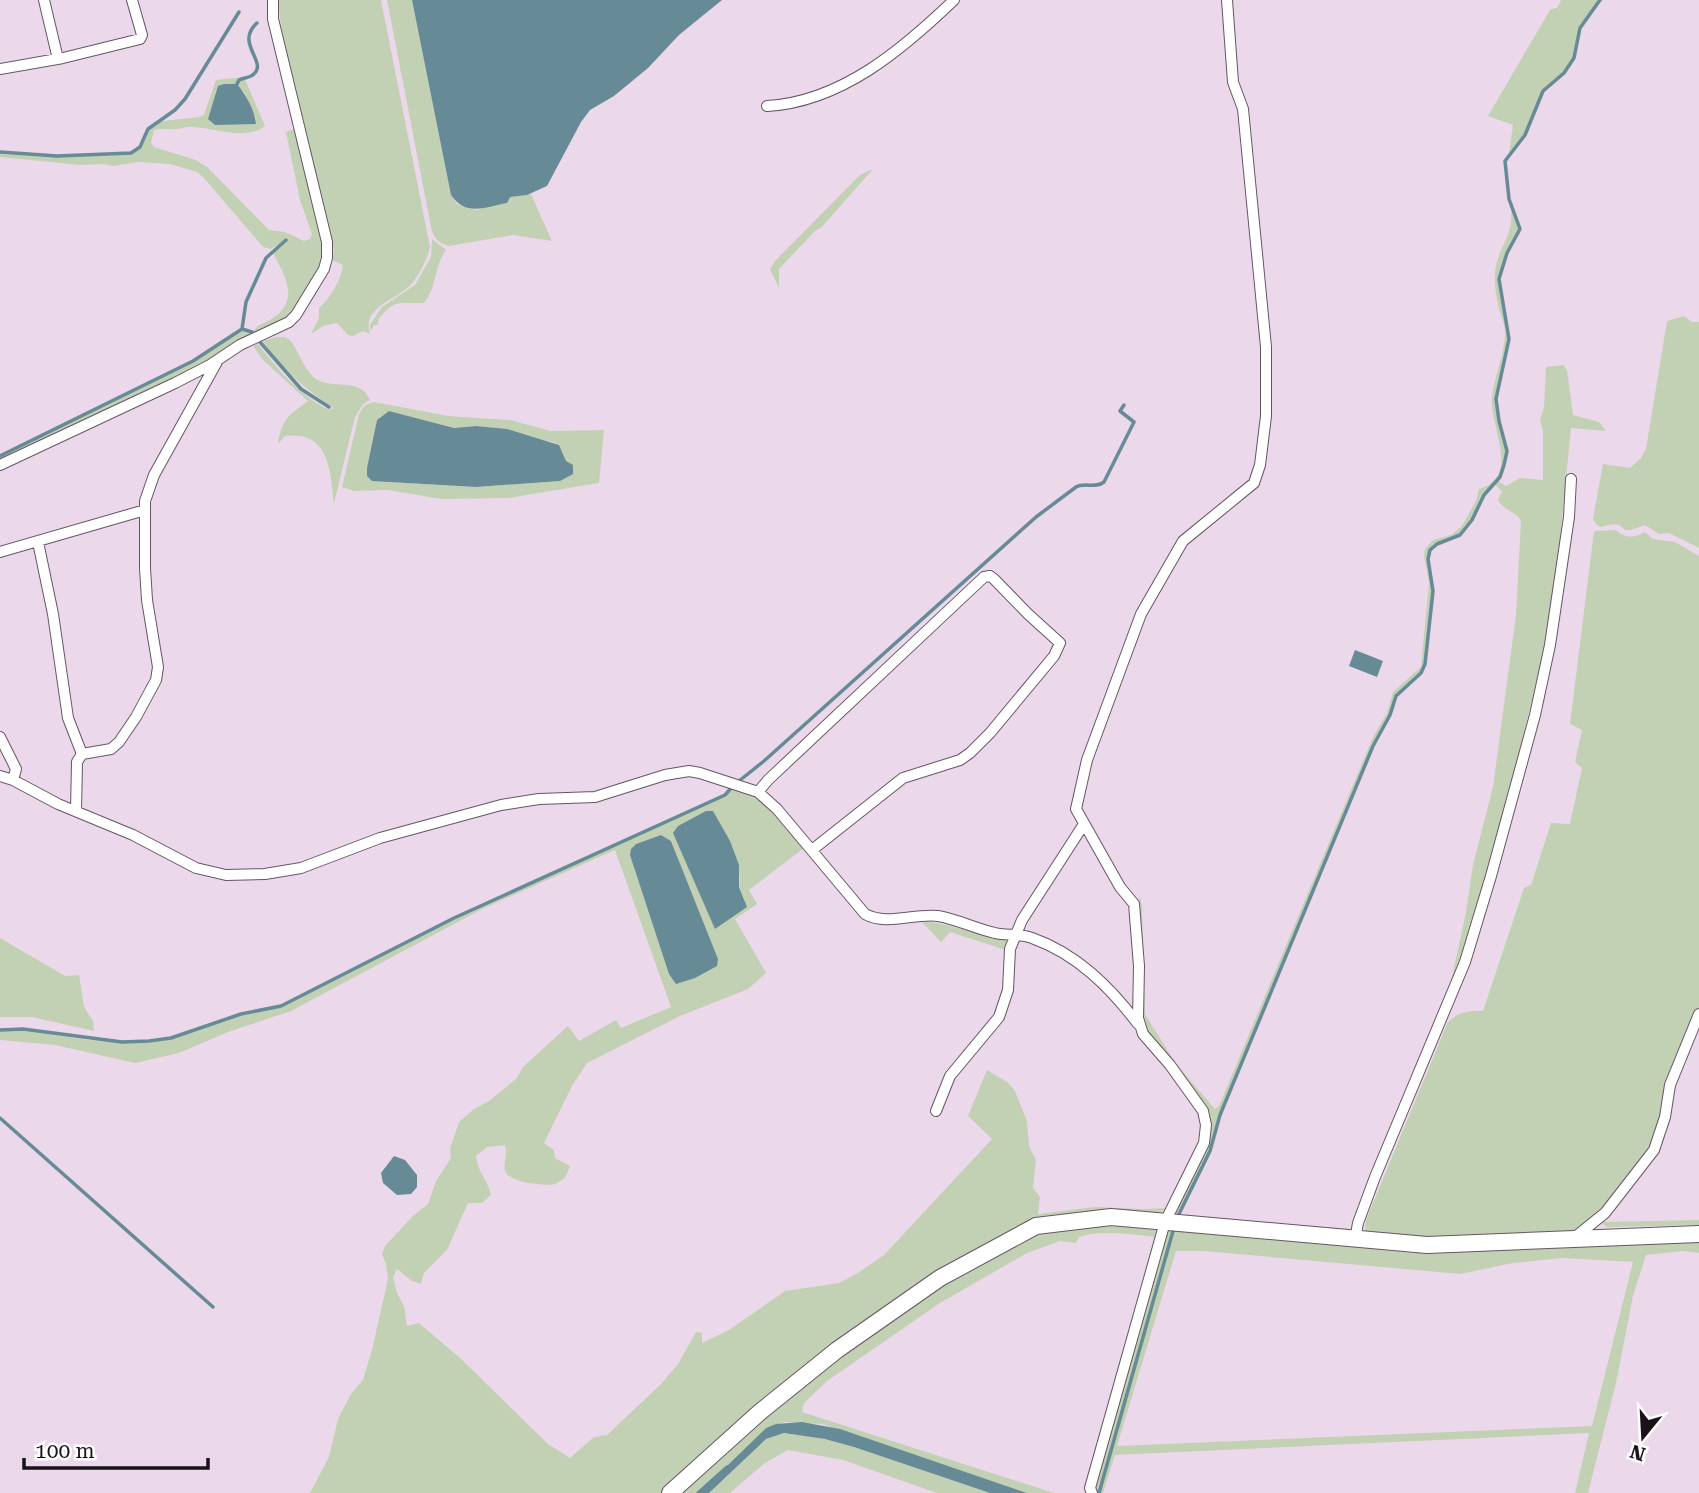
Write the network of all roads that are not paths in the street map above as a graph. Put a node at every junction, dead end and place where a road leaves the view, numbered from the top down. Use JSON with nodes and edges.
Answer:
{"nodes":[{"id":1,"x":44,"y":0,"type":"edge"},
{"id":2,"x":132,"y":0,"type":"edge"},
{"id":3,"x":273,"y":0,"type":"edge"},
{"id":4,"x":954,"y":0,"type":"edge"},
{"id":5,"x":1227,"y":0,"type":"edge"},
{"id":6,"x":58,"y":58,"type":"junction"},
{"id":7,"x":0,"y":69,"type":"edge"},
{"id":8,"x":767,"y":106,"type":"dead end"},
{"id":9,"x":220,"y":358,"type":"junction"},
{"id":10,"x":0,"y":465,"type":"edge"},
{"id":11,"x":1571,"y":480,"type":"dead end"},
{"id":12,"x":145,"y":510,"type":"junction"},
{"id":13,"x":38,"y":542,"type":"junction"},
{"id":14,"x":0,"y":552,"type":"edge"},
{"id":15,"x":0,"y":737,"type":"edge"},
{"id":16,"x":82,"y":754,"type":"junction"},
{"id":17,"x":0,"y":776,"type":"edge"},
{"id":18,"x":13,"y":780,"type":"junction"},
{"id":19,"x":758,"y":792,"type":"junction"},
{"id":20,"x":76,"y":811,"type":"junction"},
{"id":21,"x":1084,"y":824,"type":"junction"},
{"id":22,"x":812,"y":850,"type":"junction"},
{"id":23,"x":1017,"y":935,"type":"junction"},
{"id":24,"x":1699,"y":1014,"type":"edge"},
{"id":25,"x":1141,"y":1028,"type":"junction"},
{"id":26,"x":936,"y":1111,"type":"dead end"},
{"id":27,"x":1165,"y":1222,"type":"junction"},
{"id":28,"x":1699,"y":1234,"type":"edge"},
{"id":29,"x":1355,"y":1240,"type":"junction"},
{"id":30,"x":1570,"y":1240,"type":"junction"},
{"id":31,"x":670,"y":1493,"type":"edge"},
{"id":32,"x":1092,"y":1493,"type":"edge"}],
"edges":[{"from":1,"to":6,"type":"street"},
{"from":2,"to":6,"type":"street"},
{"from":3,"to":9,"type":"street"},
{"from":4,"to":8,"type":"street"},
{"from":5,"to":21,"type":"street"},
{"from":6,"to":7,"type":"street"},
{"from":9,"to":10,"type":"street"},
{"from":9,"to":12,"type":"street"},
{"from":11,"to":29,"type":"street"},
{"from":12,"to":13,"type":"street"},
{"from":12,"to":16,"type":"street"},
{"from":13,"to":14,"type":"street"},
{"from":13,"to":16,"type":"street"},
{"from":15,"to":18,"type":"street"},
{"from":16,"to":20,"type":"street"},
{"from":17,"to":18,"type":"street"},
{"from":18,"to":20,"type":"street"},
{"from":19,"to":20,"type":"street"},
{"from":19,"to":22,"type":"street"},
{"from":19,"to":22,"type":"street"},
{"from":21,"to":23,"type":"street"},
{"from":21,"to":25,"type":"street"},
{"from":22,"to":23,"type":"street"},
{"from":23,"to":25,"type":"street"},
{"from":23,"to":26,"type":"street"},
{"from":24,"to":30,"type":"street"},
{"from":25,"to":27,"type":"street"},
{"from":27,"to":29,"type":"street"},
{"from":27,"to":31,"type":"street"},
{"from":27,"to":32,"type":"street"},
{"from":28,"to":30,"type":"street"},
{"from":29,"to":30,"type":"street"}]}
